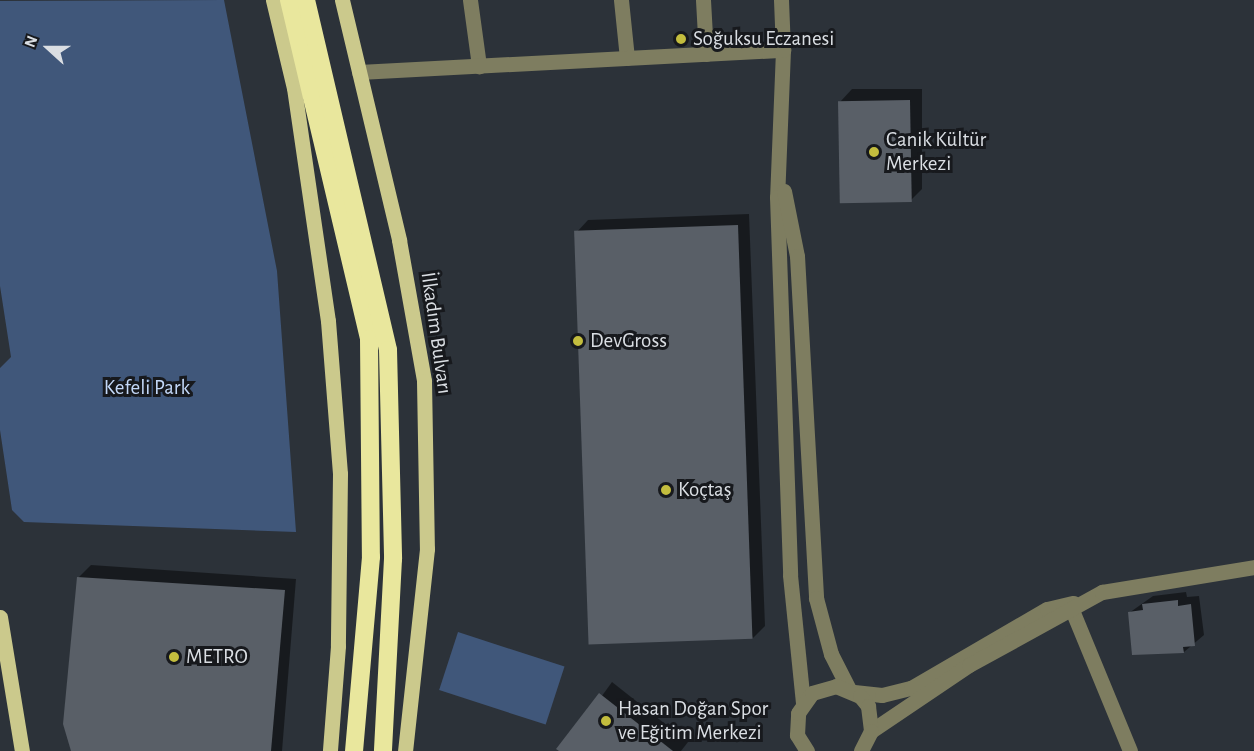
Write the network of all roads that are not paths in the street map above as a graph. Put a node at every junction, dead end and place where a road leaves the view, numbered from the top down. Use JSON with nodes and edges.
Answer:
{"nodes":[{"id":1,"x":273,"y":0,"type":"edge"},
{"id":2,"x":289,"y":0,"type":"edge"},
{"id":3,"x":306,"y":0,"type":"edge"},
{"id":4,"x":342,"y":0,"type":"edge"},
{"id":5,"x":470,"y":0,"type":"edge"},
{"id":6,"x":621,"y":0,"type":"edge"},
{"id":7,"x":703,"y":0,"type":"edge"},
{"id":8,"x":781,"y":0,"type":"edge"},
{"id":9,"x":783,"y":51,"type":"junction"},
{"id":10,"x":706,"y":54,"type":"junction"},
{"id":11,"x":627,"y":58,"type":"junction"},
{"id":12,"x":479,"y":66,"type":"junction"},
{"id":13,"x":359,"y":72,"type":"junction"},
{"id":14,"x":777,"y":156,"type":"junction"},
{"id":15,"x":1254,"y":567,"type":"edge"},
{"id":16,"x":1093,"y":597,"type":"junction"},
{"id":17,"x":1072,"y":610,"type":"junction"},
{"id":18,"x":0,"y":617,"type":"edge"},
{"id":19,"x":851,"y":691,"type":"junction"},
{"id":20,"x":803,"y":702,"type":"junction"},
{"id":21,"x":868,"y":744,"type":"edge"},
{"id":22,"x":410,"y":748,"type":"edge"},
{"id":23,"x":802,"y":749,"type":"edge"},
{"id":24,"x":22,"y":751,"type":"edge"},
{"id":25,"x":330,"y":751,"type":"edge"},
{"id":26,"x":354,"y":751,"type":"edge"},
{"id":27,"x":383,"y":751,"type":"edge"},
{"id":28,"x":1130,"y":751,"type":"edge"}],
"edges":[{"from":1,"to":25,"type":"main road"},
{"from":2,"to":26,"type":"highway"},
{"from":3,"to":27,"type":"highway"},
{"from":4,"to":13,"type":"main road","name":"İlkadım Bulvarı"},
{"from":5,"to":12,"type":"street"},
{"from":6,"to":11,"type":"street"},
{"from":7,"to":10,"type":"street"},
{"from":8,"to":9,"type":"street"},
{"from":9,"to":10,"type":"street"},
{"from":9,"to":14,"type":"street"},
{"from":10,"to":11,"type":"street"},
{"from":11,"to":12,"type":"street"},
{"from":12,"to":13,"type":"street"},
{"from":13,"to":22,"type":"main road","name":"İlkadım Bulvarı"},
{"from":14,"to":19,"type":"street"},
{"from":14,"to":20,"type":"street"},
{"from":15,"to":16,"type":"street"},
{"from":16,"to":17,"type":"street"},
{"from":16,"to":19,"type":"street"},
{"from":17,"to":21,"type":"street"},
{"from":17,"to":28,"type":"street"},
{"from":18,"to":24,"type":"main road"},
{"from":19,"to":20,"type":"street"},
{"from":19,"to":21,"type":"street"},
{"from":20,"to":23,"type":"street"}]}
